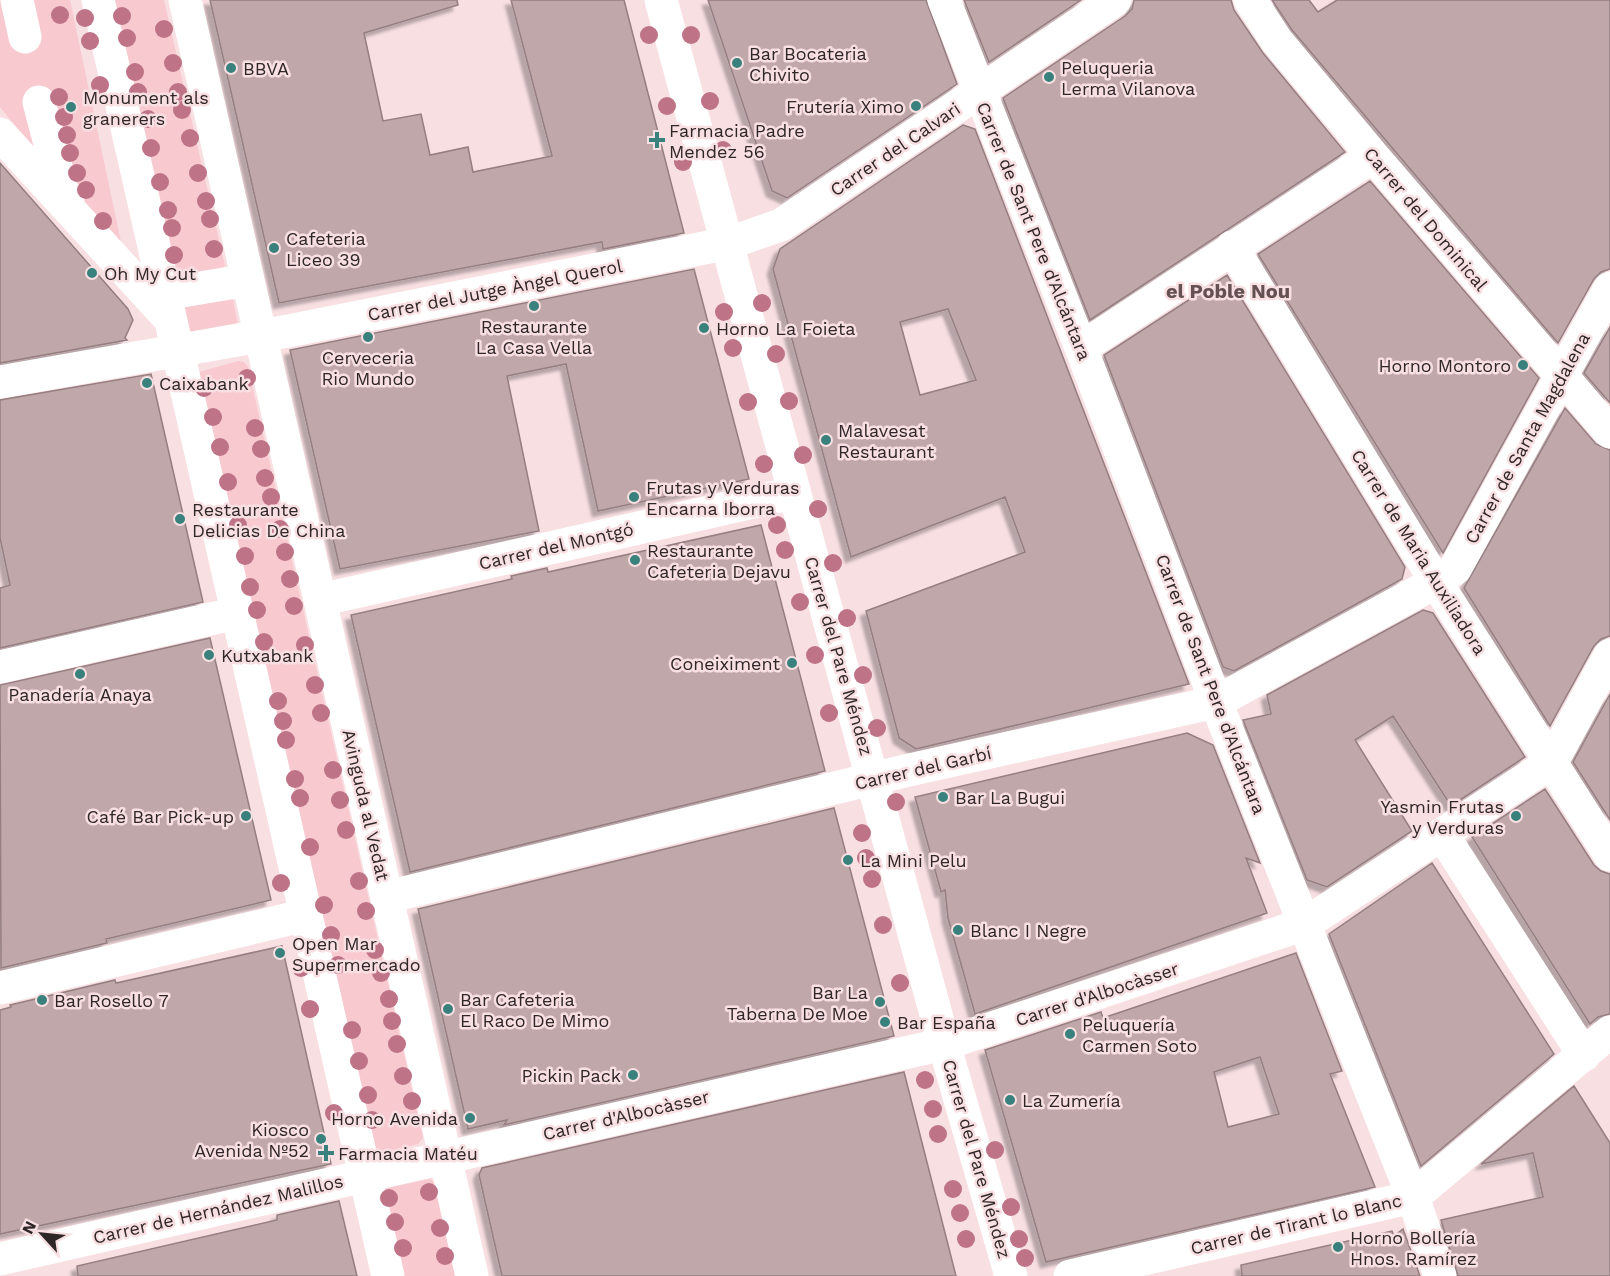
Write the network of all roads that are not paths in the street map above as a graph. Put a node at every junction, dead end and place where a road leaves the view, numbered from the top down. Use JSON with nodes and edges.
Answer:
{"nodes":[{"id":1,"x":17,"y":0,"type":"edge"},
{"id":2,"x":98,"y":0,"type":"edge"},
{"id":3,"x":185,"y":0,"type":"edge"},
{"id":4,"x":661,"y":0,"type":"edge"},
{"id":5,"x":944,"y":0,"type":"edge"},
{"id":6,"x":1115,"y":0,"type":"edge"},
{"id":7,"x":1250,"y":0,"type":"edge"},
{"id":8,"x":25,"y":37,"type":"dead end"},
{"id":9,"x":978,"y":93,"type":"junction"},
{"id":10,"x":39,"y":102,"type":"dead end"},
{"id":11,"x":0,"y":134,"type":"edge"},
{"id":12,"x":1372,"y":156,"type":"junction"},
{"id":13,"x":729,"y":243,"type":"junction"},
{"id":14,"x":1232,"y":247,"type":"junction"},
{"id":15,"x":248,"y":280,"type":"junction"},
{"id":16,"x":1610,"y":288,"type":"edge"},
{"id":17,"x":169,"y":318,"type":"junction"},
{"id":18,"x":262,"y":334,"type":"junction"},
{"id":19,"x":1081,"y":348,"type":"junction"},
{"id":20,"x":1560,"y":376,"type":"junction"},
{"id":21,"x":0,"y":382,"type":"edge"},
{"id":22,"x":1610,"y":432,"type":"edge"},
{"id":23,"x":793,"y":493,"type":"junction"},
{"id":24,"x":1436,"y":582,"type":"junction"},
{"id":25,"x":320,"y":600,"type":"junction"},
{"id":26,"x":237,"y":613,"type":"junction"},
{"id":27,"x":1610,"y":655,"type":"edge"},
{"id":28,"x":0,"y":667,"type":"edge"},
{"id":29,"x":1216,"y":702,"type":"junction"},
{"id":30,"x":1552,"y":762,"type":"junction"},
{"id":31,"x":873,"y":780,"type":"junction"},
{"id":32,"x":1442,"y":834,"type":"junction"},
{"id":33,"x":1610,"y":855,"type":"edge"},
{"id":34,"x":387,"y":897,"type":"junction"},
{"id":35,"x":306,"y":915,"type":"junction"},
{"id":36,"x":1305,"y":924,"type":"junction"},
{"id":37,"x":0,"y":988,"type":"edge"},
{"id":38,"x":1610,"y":1032,"type":"edge"},
{"id":39,"x":944,"y":1044,"type":"junction"},
{"id":40,"x":1584,"y":1055,"type":"junction"},
{"id":41,"x":445,"y":1157,"type":"junction"},
{"id":42,"x":365,"y":1175,"type":"junction"},
{"id":43,"x":1413,"y":1197,"type":"junction"},
{"id":44,"x":0,"y":1259,"type":"edge"},
{"id":45,"x":388,"y":1276,"type":"edge"},
{"id":46,"x":472,"y":1276,"type":"edge"},
{"id":47,"x":1011,"y":1276,"type":"edge"},
{"id":48,"x":1070,"y":1276,"type":"edge"},
{"id":49,"x":1440,"y":1276,"type":"edge"}],
"edges":[{"from":1,"to":8,"type":"street"},
{"from":2,"to":17,"type":"street"},
{"from":3,"to":15,"type":"street","name":"Avinguda al Vedat"},
{"from":4,"to":13,"type":"street","name":"Carrer del Pare Méndez"},
{"from":5,"to":9,"type":"street","name":"Carrer de Sant Pere d'Alcántara"},
{"from":6,"to":9,"type":"street","name":"Carrer del Calvari"},
{"from":7,"to":12,"type":"street","name":"Carrer del Dominical"},
{"from":9,"to":13,"type":"street","name":"Carrer del Calvari"},
{"from":9,"to":19,"type":"street","name":"Carrer de Sant Pere d'Alcántara"},
{"from":10,"to":17,"type":"street"},
{"from":11,"to":17,"type":"street"},
{"from":12,"to":14,"type":"street"},
{"from":12,"to":20,"type":"street","name":"Carrer del Dominical"},
{"from":13,"to":18,"type":"street","name":"Carrer del Jutge Àngel Querol"},
{"from":13,"to":23,"type":"street","name":"Carrer del Pare Méndez"},
{"from":14,"to":19,"type":"street"},
{"from":14,"to":24,"type":"street","name":"Carrer de Maria Auxiliadora"},
{"from":15,"to":17,"type":"street"},
{"from":15,"to":18,"type":"street","name":"Avinguda al Vedat"},
{"from":16,"to":20,"type":"street","name":"Carrer de Santa Magdalena"},
{"from":17,"to":18,"type":"street"},
{"from":17,"to":21,"type":"street"},
{"from":17,"to":26,"type":"street"},
{"from":18,"to":25,"type":"street","name":"Avinguda al Vedat"},
{"from":19,"to":29,"type":"street","name":"Carrer de Sant Pere d'Alcántara"},
{"from":20,"to":22,"type":"street","name":"Carrer del Dominical"},
{"from":20,"to":24,"type":"street","name":"Carrer de Santa Magdalena"},
{"from":23,"to":25,"type":"street","name":"Carrer del Montgó"},
{"from":23,"to":31,"type":"street","name":"Carrer del Pare Méndez"},
{"from":24,"to":29,"type":"street","name":"Carrer del Garbí"},
{"from":24,"to":30,"type":"street","name":"Carrer de Maria Auxiliadora"},
{"from":25,"to":34,"type":"street","name":"Avinguda al Vedat"},
{"from":26,"to":28,"type":"street"},
{"from":26,"to":35,"type":"street"},
{"from":27,"to":30,"type":"street","name":"Carrer d'Albocàsser"},
{"from":29,"to":31,"type":"street","name":"Carrer del Garbí"},
{"from":29,"to":36,"type":"street","name":"Carrer de Sant Pere d'Alcántara"},
{"from":30,"to":32,"type":"street","name":"Carrer d'Albocàsser"},
{"from":30,"to":33,"type":"street","name":"Carrer de Maria Auxiliadora"},
{"from":31,"to":34,"type":"street","name":"Carrer del Garbí"},
{"from":31,"to":39,"type":"street","name":"Carrer del Pare Méndez"},
{"from":32,"to":36,"type":"street","name":"Carrer d'Albocàsser"},
{"from":32,"to":40,"type":"street"},
{"from":34,"to":41,"type":"street","name":"Avinguda al Vedat"},
{"from":35,"to":37,"type":"street"},
{"from":35,"to":42,"type":"street"},
{"from":36,"to":39,"type":"street","name":"Carrer d'Albocàsser"},
{"from":36,"to":43,"type":"street","name":"Carrer de Sant Pere d'Alcántara"},
{"from":38,"to":40,"type":"street","name":"Carrer de Tirant lo Blanc"},
{"from":39,"to":41,"type":"street","name":"Carrer d'Albocàsser"},
{"from":39,"to":47,"type":"street","name":"Carrer del Pare Méndez"},
{"from":40,"to":43,"type":"street","name":"Carrer de Tirant lo Blanc"},
{"from":41,"to":42,"type":"street"},
{"from":41,"to":46,"type":"street","name":"Avinguda al Vedat"},
{"from":42,"to":44,"type":"street","name":"Carrer de Hernández Malillos"},
{"from":42,"to":45,"type":"street"},
{"from":43,"to":48,"type":"street","name":"Carrer de Tirant lo Blanc"},
{"from":43,"to":49,"type":"street","name":"Carrer de Sant Pere d'Alcántara"}]}
